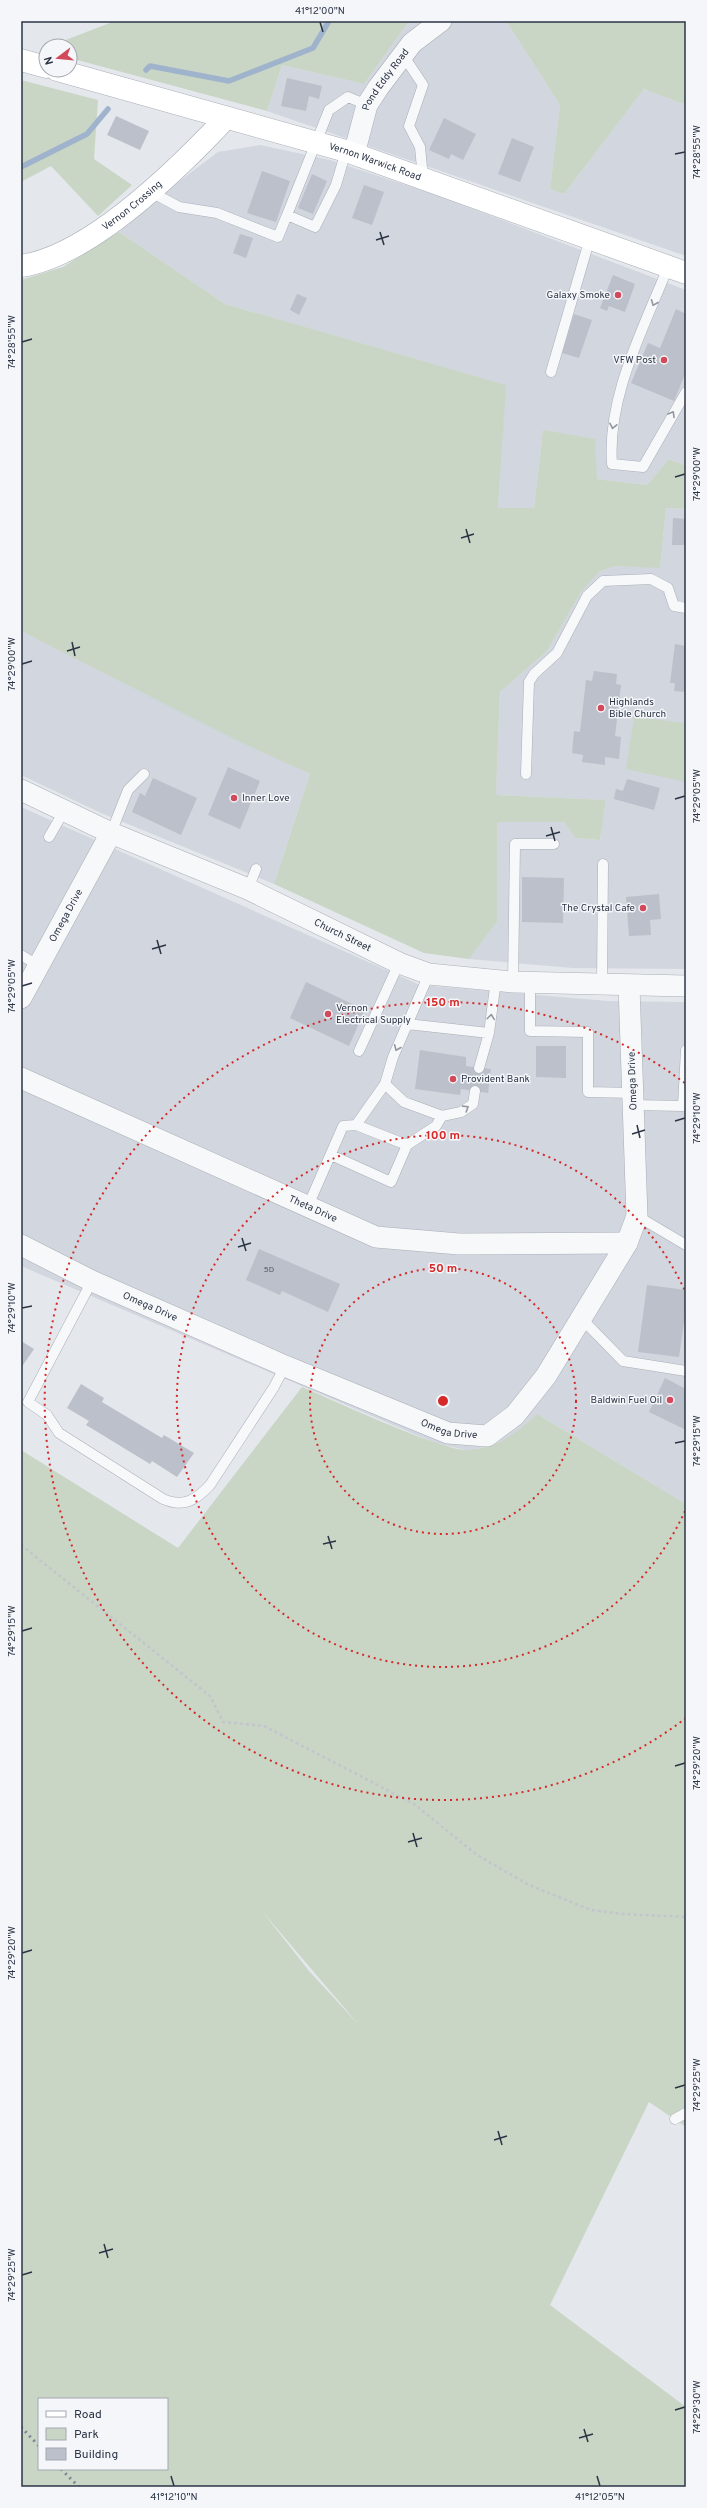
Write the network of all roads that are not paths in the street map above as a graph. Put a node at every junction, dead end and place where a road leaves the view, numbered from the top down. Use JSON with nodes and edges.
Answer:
{"nodes":[{"id":1,"x":441,"y":21,"type":"edge"},
{"id":2,"x":403,"y":55,"type":"junction"},
{"id":3,"x":21,"y":60,"type":"edge"},
{"id":4,"x":38,"y":65,"type":"edge"},
{"id":5,"x":78,"y":76,"type":"edge"},
{"id":6,"x":368,"y":105,"type":"junction"},
{"id":7,"x":226,"y":118,"type":"junction"},
{"id":8,"x":317,"y":142,"type":"junction"},
{"id":9,"x":350,"y":153,"type":"junction"},
{"id":10,"x":423,"y":178,"type":"junction"},
{"id":11,"x":149,"y":191,"type":"junction"},
{"id":12,"x":287,"y":215,"type":"junction"},
{"id":13,"x":590,"y":238,"type":"junction"},
{"id":14,"x":21,"y":266,"type":"edge"},
{"id":15,"x":677,"y":270,"type":"edge"},
{"id":16,"x":551,"y":372,"type":"dead end"},
{"id":17,"x":686,"y":392,"type":"edge"},
{"id":18,"x":686,"y":608,"type":"edge"},
{"id":19,"x":144,"y":774,"type":"dead end"},
{"id":20,"x":526,"y":774,"type":"dead end"},
{"id":21,"x":21,"y":790,"type":"edge"},
{"id":22,"x":64,"y":811,"type":"junction"},
{"id":23,"x":111,"y":833,"type":"junction"},
{"id":24,"x":49,"y":837,"type":"dead end"},
{"id":25,"x":554,"y":844,"type":"dead end"},
{"id":26,"x":603,"y":864,"type":"dead end"},
{"id":27,"x":256,"y":869,"type":"dead end"},
{"id":28,"x":248,"y":889,"type":"junction"},
{"id":29,"x":21,"y":955,"type":"edge"},
{"id":30,"x":399,"y":963,"type":"junction"},
{"id":31,"x":39,"y":966,"type":"junction"},
{"id":32,"x":429,"y":974,"type":"junction"},
{"id":33,"x":513,"y":982,"type":"junction"},
{"id":34,"x":602,"y":985,"type":"junction"},
{"id":35,"x":629,"y":986,"type":"junction"},
{"id":36,"x":686,"y":986,"type":"edge"},
{"id":37,"x":21,"y":998,"type":"edge"},
{"id":38,"x":407,"y":1024,"type":"junction"},
{"id":39,"x":489,"y":1033,"type":"junction"},
{"id":40,"x":686,"y":1050,"type":"edge"},
{"id":41,"x":359,"y":1051,"type":"dead end"},
{"id":42,"x":479,"y":1068,"type":"dead end"},
{"id":43,"x":21,"y":1078,"type":"edge"},
{"id":44,"x":386,"y":1084,"type":"junction"},
{"id":45,"x":475,"y":1091,"type":"dead end"},
{"id":46,"x":633,"y":1099,"type":"junction"},
{"id":47,"x":442,"y":1116,"type":"junction"},
{"id":48,"x":356,"y":1125,"type":"junction"},
{"id":49,"x":407,"y":1145,"type":"junction"},
{"id":50,"x":331,"y":1155,"type":"junction"},
{"id":51,"x":308,"y":1206,"type":"junction"},
{"id":52,"x":637,"y":1216,"type":"junction"},
{"id":53,"x":628,"y":1243,"type":"junction"},
{"id":54,"x":21,"y":1245,"type":"edge"},
{"id":55,"x":686,"y":1245,"type":"edge"},
{"id":56,"x":92,"y":1281,"type":"junction"},
{"id":57,"x":582,"y":1318,"type":"junction"},
{"id":58,"x":285,"y":1366,"type":"junction"},
{"id":59,"x":686,"y":1371,"type":"edge"},
{"id":60,"x":24,"y":1402,"type":"edge"},
{"id":61,"x":686,"y":2113,"type":"edge"},
{"id":62,"x":675,"y":2119,"type":"dead end"}],
"edges":[{"from":1,"to":2,"type":"street","name":"Pond Eddy Road"},
{"from":2,"to":6,"type":"street","name":"Pond Eddy Road"},
{"from":2,"to":10,"type":"lane"},
{"from":3,"to":4,"type":"main road"},
{"from":5,"to":7,"type":"main road","name":"Vernon Warwick Road"},
{"from":6,"to":8,"type":"lane"},
{"from":6,"to":9,"type":"street","name":"Pond Eddy Road"},
{"from":7,"to":8,"type":"main road","name":"Vernon Warwick Road"},
{"from":7,"to":11,"type":"main road","name":"Vernon Crossing"},
{"from":8,"to":9,"type":"main road","name":"Vernon Warwick Road"},
{"from":8,"to":12,"type":"lane"},
{"from":9,"to":10,"type":"main road","name":"Vernon Warwick Road"},
{"from":9,"to":12,"type":"lane"},
{"from":10,"to":13,"type":"main road","name":"Vernon Warwick Road"},
{"from":11,"to":12,"type":"lane"},
{"from":11,"to":14,"type":"main road","name":"Vernon Crossing"},
{"from":13,"to":15,"type":"main road","name":"Vernon Warwick Road"},
{"from":13,"to":16,"type":"lane"},
{"from":15,"to":17,"type":"lane","one_way":true},
{"from":18,"to":20,"type":"lane"},
{"from":19,"to":23,"type":"lane"},
{"from":21,"to":22,"type":"street","name":"Church Street"},
{"from":22,"to":23,"type":"street","name":"Church Street"},
{"from":22,"to":24,"type":"lane"},
{"from":23,"to":28,"type":"street","name":"Church Street"},
{"from":23,"to":31,"type":"street","name":"Omega Drive"},
{"from":25,"to":33,"type":"lane"},
{"from":26,"to":34,"type":"lane"},
{"from":27,"to":28,"type":"lane"},
{"from":28,"to":30,"type":"street","name":"Church Street"},
{"from":29,"to":31,"type":"lane"},
{"from":30,"to":32,"type":"street","name":"Church Street"},
{"from":30,"to":41,"type":"lane"},
{"from":31,"to":37,"type":"street","name":"Omega Drive"},
{"from":32,"to":33,"type":"street","name":"Church Street"},
{"from":32,"to":38,"type":"lane"},
{"from":33,"to":34,"type":"street","name":"Church Street"},
{"from":39,"to":33,"type":"lane","one_way":true},
{"from":33,"to":46,"type":"lane"},
{"from":34,"to":35,"type":"street","name":"Church Street"},
{"from":35,"to":36,"type":"street","name":"Church Street"},
{"from":35,"to":46,"type":"street","name":"Omega Drive"},
{"from":38,"to":39,"type":"lane"},
{"from":38,"to":44,"type":"lane","one_way":true},
{"from":39,"to":42,"type":"lane"},
{"from":40,"to":46,"type":"lane"},
{"from":43,"to":51,"type":"street","name":"Theta Drive"},
{"from":44,"to":47,"type":"lane"},
{"from":44,"to":48,"type":"lane"},
{"from":47,"to":45,"type":"lane","one_way":true},
{"from":46,"to":52,"type":"street","name":"Omega Drive"},
{"from":47,"to":49,"type":"lane"},
{"from":48,"to":49,"type":"lane"},
{"from":48,"to":50,"type":"lane"},
{"from":49,"to":50,"type":"lane"},
{"from":50,"to":51,"type":"lane"},
{"from":51,"to":53,"type":"street","name":"Theta Drive"},
{"from":52,"to":53,"type":"street","name":"Omega Drive"},
{"from":52,"to":55,"type":"lane"},
{"from":53,"to":57,"type":"street","name":"Omega Drive"},
{"from":54,"to":56,"type":"street","name":"Omega Drive"},
{"from":56,"to":58,"type":"street","name":"Omega Drive"},
{"from":56,"to":60,"type":"lane"},
{"from":57,"to":58,"type":"street","name":"Omega Drive"},
{"from":57,"to":59,"type":"lane"},
{"from":58,"to":60,"type":"lane"},
{"from":61,"to":62,"type":"lane"}]}
